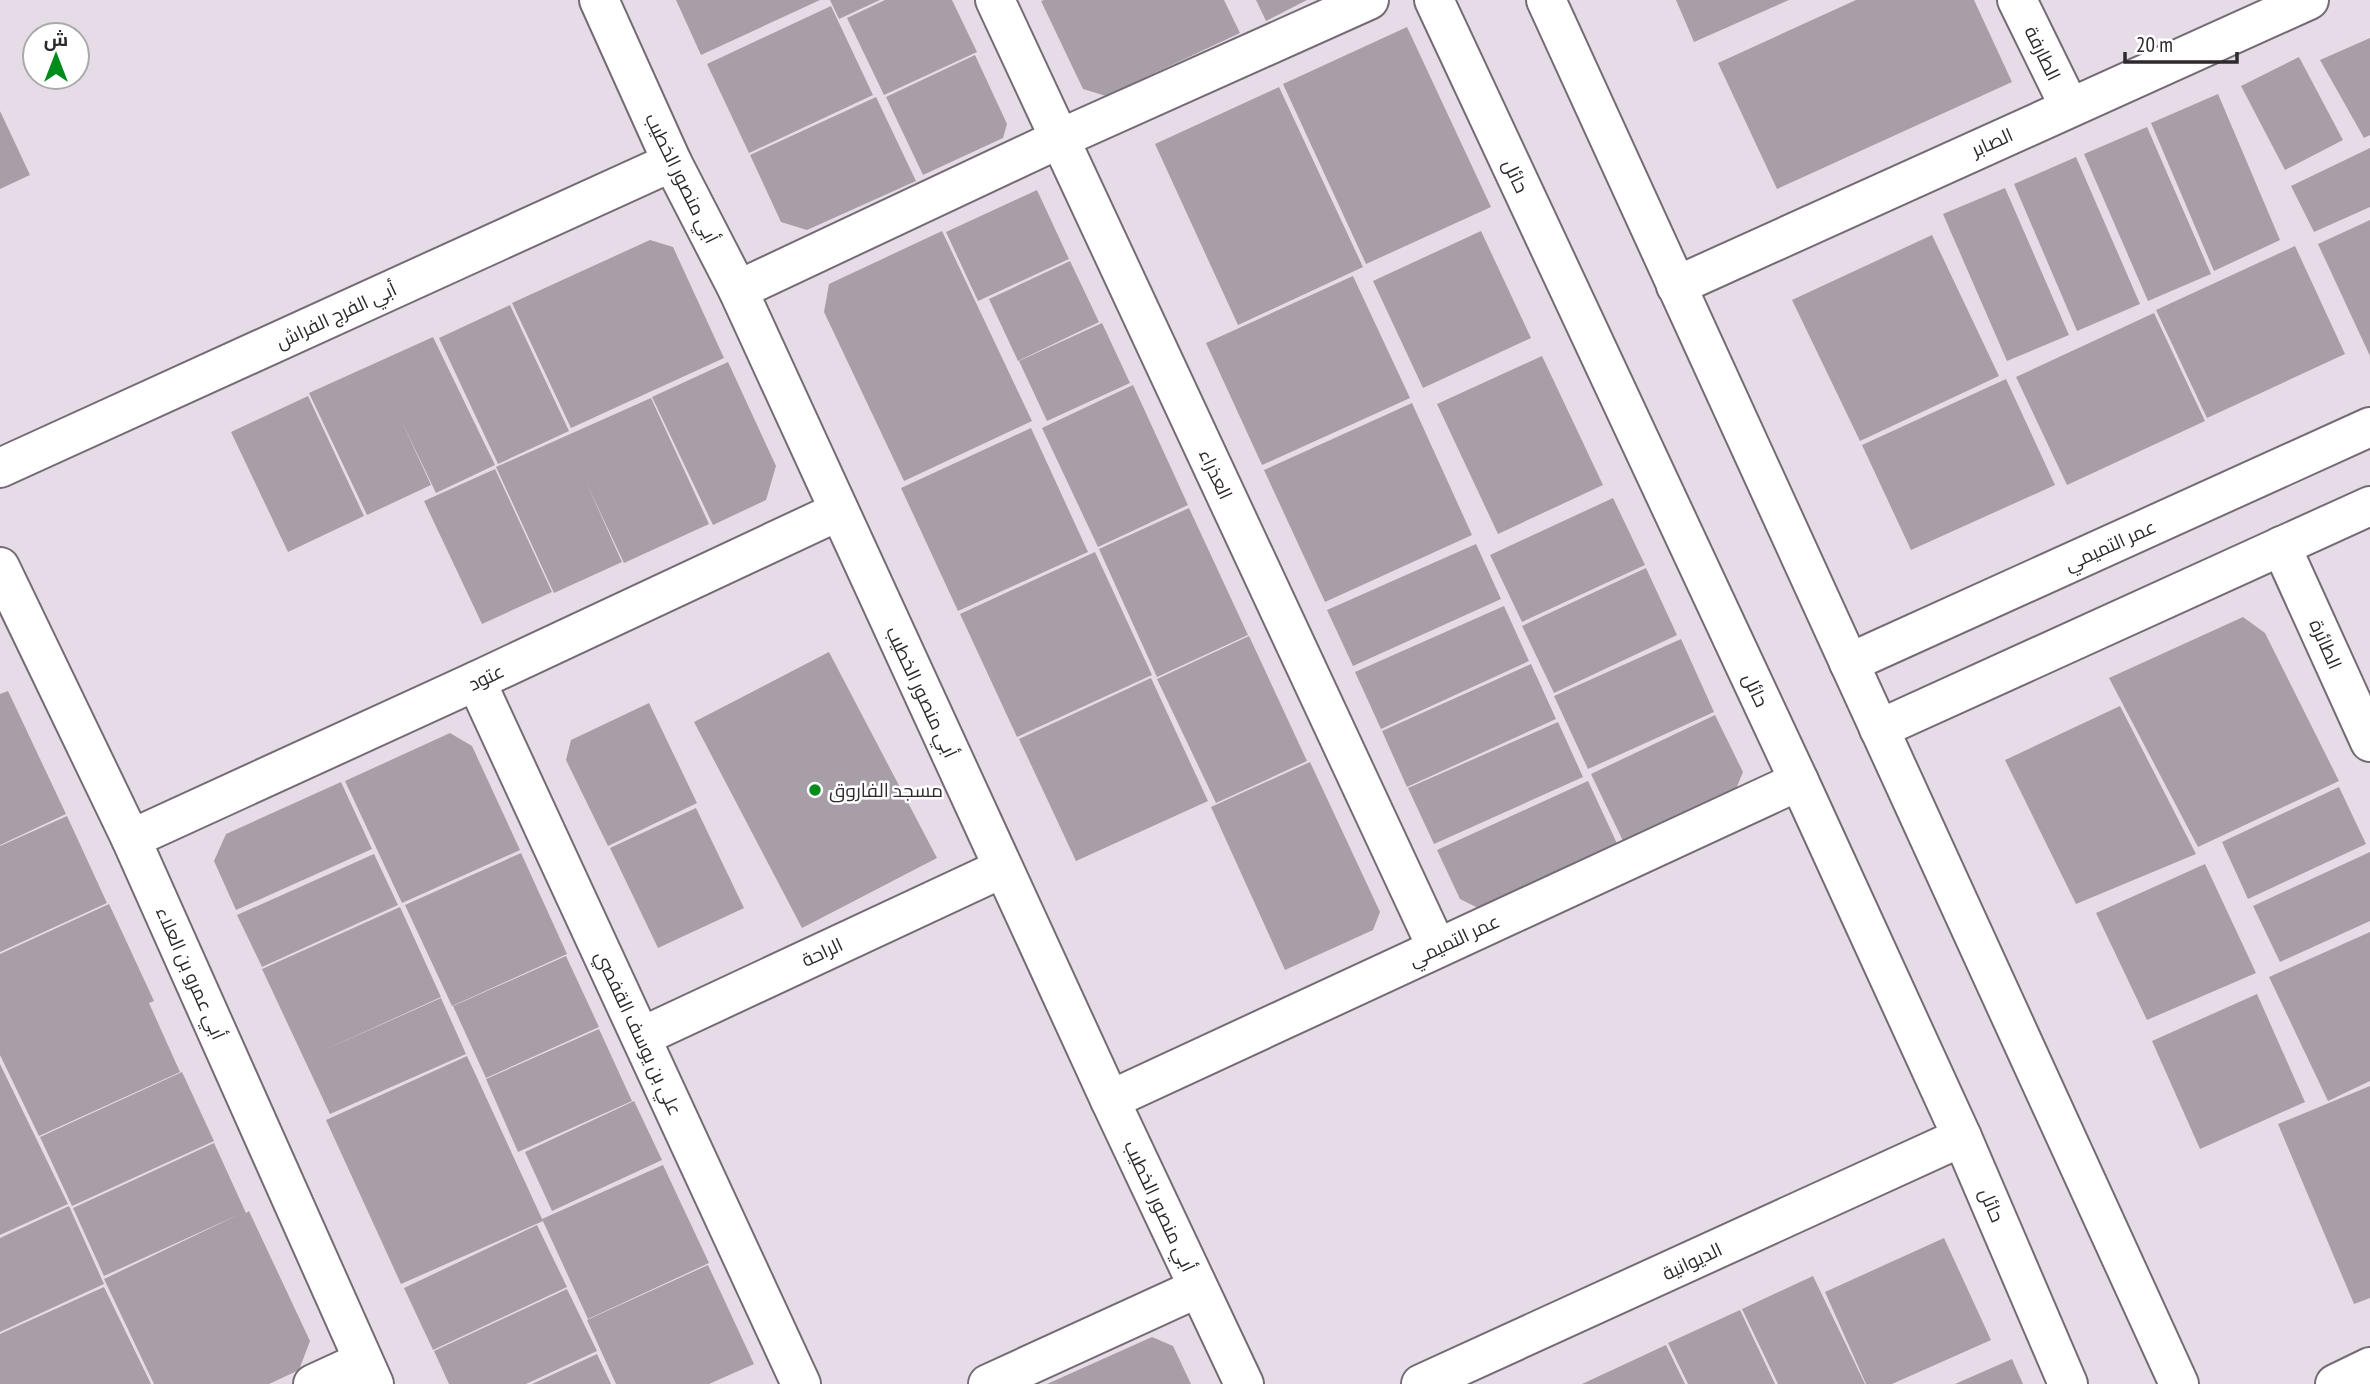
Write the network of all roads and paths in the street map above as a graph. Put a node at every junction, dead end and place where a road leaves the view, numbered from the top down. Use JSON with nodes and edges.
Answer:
{"nodes":[{"id":1,"x":599,"y":0,"type":"edge"},
{"id":2,"x":995,"y":0,"type":"edge"},
{"id":3,"x":1369,"y":0,"type":"edge"},
{"id":4,"x":1434,"y":0,"type":"edge"},
{"id":5,"x":1546,"y":0,"type":"edge"},
{"id":6,"x":2017,"y":0,"type":"edge"},
{"id":7,"x":2309,"y":0,"type":"edge"},
{"id":8,"x":2070,"y":106,"type":"junction"},
{"id":9,"x":1059,"y":138,"type":"junction"},
{"id":10,"x":672,"y":162,"type":"junction"},
{"id":11,"x":1676,"y":286,"type":"junction"},
{"id":12,"x":738,"y":290,"type":"junction"},
{"id":13,"x":2370,"y":426,"type":"edge"},
{"id":14,"x":0,"y":468,"type":"edge"},
{"id":15,"x":2370,"y":506,"type":"edge"},
{"id":16,"x":839,"y":511,"type":"junction"},
{"id":17,"x":2281,"y":546,"type":"junction"},
{"id":18,"x":0,"y":566,"type":"edge"},
{"id":19,"x":1849,"y":663,"type":"junction"},
{"id":20,"x":476,"y":681,"type":"junction"},
{"id":21,"x":1879,"y":729,"type":"junction"},
{"id":22,"x":2370,"y":742,"type":"edge"},
{"id":23,"x":1799,"y":781,"type":"junction"},
{"id":24,"x":131,"y":839,"type":"junction"},
{"id":25,"x":1003,"y":867,"type":"junction"},
{"id":26,"x":1437,"y":947,"type":"junction"},
{"id":27,"x":641,"y":1038,"type":"junction"},
{"id":28,"x":1110,"y":1100,"type":"junction"},
{"id":29,"x":1962,"y":1137,"type":"junction"},
{"id":30,"x":1198,"y":1288,"type":"junction"},
{"id":31,"x":2370,"y":1367,"type":"edge"},
{"id":32,"x":368,"y":1372,"type":"edge"},
{"id":33,"x":313,"y":1384,"type":"edge"},
{"id":34,"x":801,"y":1384,"type":"edge"},
{"id":35,"x":988,"y":1384,"type":"edge"},
{"id":36,"x":1244,"y":1384,"type":"edge"},
{"id":37,"x":1421,"y":1384,"type":"edge"},
{"id":38,"x":2068,"y":1384,"type":"edge"},
{"id":39,"x":2179,"y":1384,"type":"edge"},
{"id":40,"x":2335,"y":1384,"type":"edge"}],
"edges":[{"from":1,"to":10,"type":"street","name":"أبي منصور الخطيب"},
{"from":2,"to":9,"type":"street","name":"العذراء"},
{"from":3,"to":9,"type":"street"},
{"from":4,"to":23,"type":"street","name":"حائل"},
{"from":5,"to":11,"type":"street"},
{"from":6,"to":8,"type":"street","name":"الطارفة"},
{"from":7,"to":8,"type":"street","name":"الصابر"},
{"from":8,"to":11,"type":"street","name":"الصابر"},
{"from":9,"to":12,"type":"street"},
{"from":9,"to":26,"type":"street","name":"العذراء"},
{"from":10,"to":12,"type":"street","name":"أبي منصور الخطيب"},
{"from":10,"to":14,"type":"street","name":"أبي الفرج الفراش"},
{"from":11,"to":19,"type":"street"},
{"from":12,"to":16,"type":"street","name":"أبي منصور الخطيب"},
{"from":13,"to":19,"type":"street","name":"عمر التميمي"},
{"from":15,"to":17,"type":"street"},
{"from":16,"to":20,"type":"street","name":"عتود"},
{"from":16,"to":25,"type":"street","name":"أبي منصور الخطيب"},
{"from":17,"to":21,"type":"street"},
{"from":17,"to":22,"type":"street","name":"الطائرة"},
{"from":18,"to":24,"type":"street","name":"أبي عمرو بن العلاء"},
{"from":19,"to":21,"type":"street"},
{"from":20,"to":24,"type":"street","name":"عتود"},
{"from":20,"to":27,"type":"street","name":"علي بن يوسف القفصي"},
{"from":21,"to":39,"type":"street"},
{"from":23,"to":26,"type":"street","name":"عمر التميمي"},
{"from":23,"to":29,"type":"street","name":"حائل"},
{"from":24,"to":32,"type":"street","name":"أبي عمرو بن العلاء"},
{"from":25,"to":27,"type":"street","name":"الراحة"},
{"from":25,"to":28,"type":"street","name":"أبي منصور الخطيب"},
{"from":26,"to":28,"type":"street","name":"عمر التميمي"},
{"from":27,"to":34,"type":"street","name":"علي بن يوسف القفصي"},
{"from":28,"to":30,"type":"street","name":"أبي منصور الخطيب"},
{"from":29,"to":37,"type":"street","name":"الديوانية"},
{"from":29,"to":38,"type":"street","name":"حائل"},
{"from":30,"to":35,"type":"street"},
{"from":30,"to":36,"type":"street","name":"أبي منصور الخطيب"},
{"from":31,"to":40,"type":"street"},
{"from":32,"to":33,"type":"street"}]}
